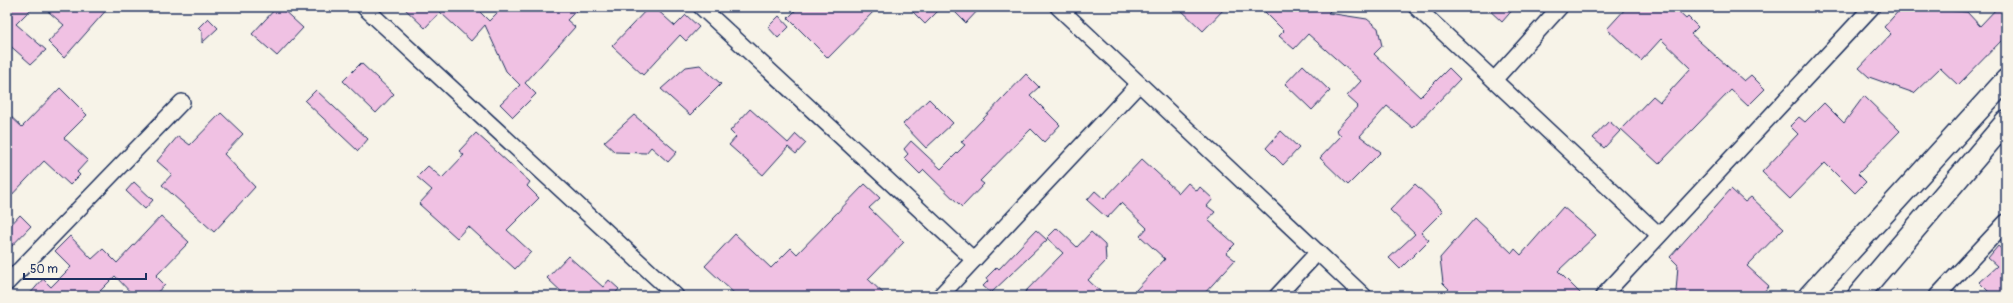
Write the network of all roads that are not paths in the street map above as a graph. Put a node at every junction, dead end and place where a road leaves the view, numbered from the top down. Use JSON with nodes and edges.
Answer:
{"nodes":[{"id":1,"x":364,"y":7,"type":"edge"},
{"id":2,"x":701,"y":7,"type":"edge"},
{"id":3,"x":1058,"y":7,"type":"edge"},
{"id":4,"x":1416,"y":7,"type":"edge"},
{"id":5,"x":1560,"y":7,"type":"edge"},
{"id":6,"x":1872,"y":7,"type":"edge"},
{"id":7,"x":1494,"y":80,"type":"junction"},
{"id":8,"x":2006,"y":80,"type":"edge"},
{"id":9,"x":1139,"y":84,"type":"junction"},
{"id":10,"x":182,"y":102,"type":"dead end"},
{"id":11,"x":2006,"y":122,"type":"edge"},
{"id":12,"x":2006,"y":222,"type":"edge"},
{"id":13,"x":1659,"y":235,"type":"junction"},
{"id":14,"x":1318,"y":252,"type":"junction"},
{"id":15,"x":974,"y":260,"type":"junction"},
{"id":16,"x":7,"y":283,"type":"edge"},
{"id":17,"x":676,"y":296,"type":"edge"},
{"id":18,"x":940,"y":296,"type":"edge"},
{"id":19,"x":1277,"y":296,"type":"edge"},
{"id":20,"x":1364,"y":296,"type":"edge"},
{"id":21,"x":1603,"y":296,"type":"edge"},
{"id":22,"x":1809,"y":296,"type":"edge"},
{"id":23,"x":1858,"y":296,"type":"edge"},
{"id":24,"x":1936,"y":296,"type":"edge"}],
"edges":[{"from":1,"to":17,"type":"street"},
{"from":2,"to":15,"type":"street"},
{"from":3,"to":9,"type":"street"},
{"from":4,"to":7,"type":"street"},
{"from":5,"to":7,"type":"street"},
{"from":6,"to":13,"type":"street"},
{"from":7,"to":13,"type":"street"},
{"from":8,"to":22,"type":"main road"},
{"from":9,"to":14,"type":"street"},
{"from":9,"to":15,"type":"street"},
{"from":10,"to":16,"type":"street"},
{"from":11,"to":23,"type":"main road"},
{"from":12,"to":24,"type":"street"},
{"from":13,"to":21,"type":"street"},
{"from":14,"to":19,"type":"street"},
{"from":14,"to":20,"type":"street"},
{"from":15,"to":18,"type":"street"}]}
